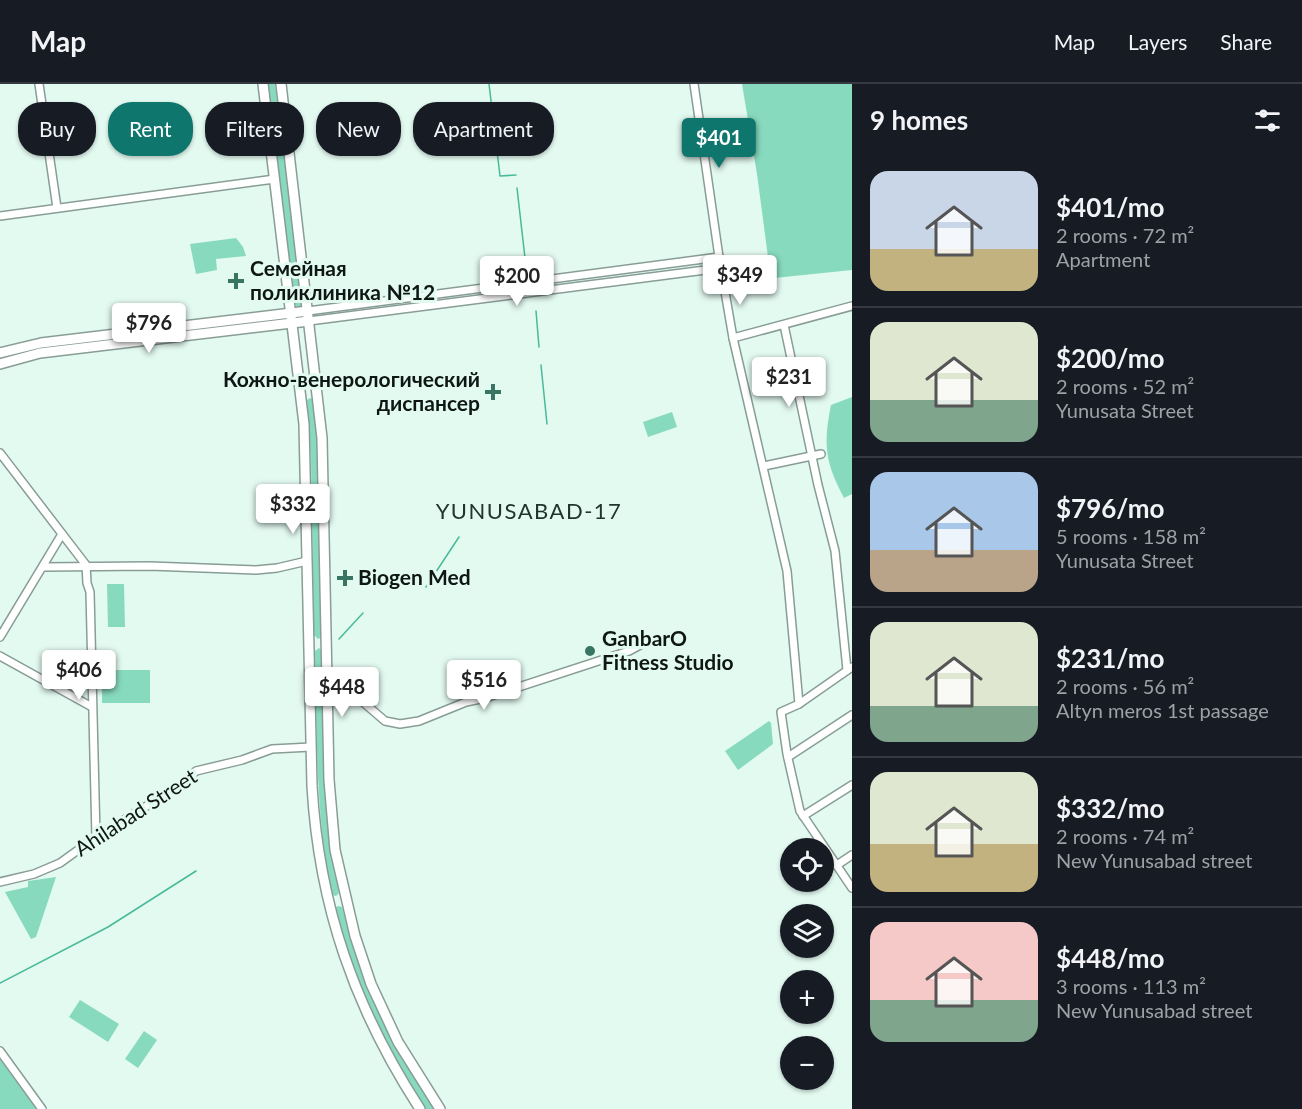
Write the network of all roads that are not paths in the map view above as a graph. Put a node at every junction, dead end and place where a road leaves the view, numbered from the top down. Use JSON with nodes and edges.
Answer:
{"nodes":[{"id":1,"x":39,"y":84,"type":"edge"},
{"id":2,"x":263,"y":84,"type":"edge"},
{"id":3,"x":281,"y":84,"type":"edge"},
{"id":4,"x":694,"y":84,"type":"edge"},
{"id":5,"x":275,"y":179,"type":"junction"},
{"id":6,"x":57,"y":208,"type":"junction"},
{"id":7,"x":0,"y":216,"type":"edge"},
{"id":8,"x":719,"y":256,"type":"junction"},
{"id":9,"x":721,"y":268,"type":"junction"},
{"id":10,"x":852,"y":306,"type":"edge"},
{"id":11,"x":308,"y":310,"type":"junction"},
{"id":12,"x":291,"y":313,"type":"junction"},
{"id":13,"x":309,"y":321,"type":"junction"},
{"id":14,"x":292,"y":323,"type":"junction"},
{"id":15,"x":784,"y":325,"type":"junction"},
{"id":16,"x":733,"y":338,"type":"junction"},
{"id":17,"x":0,"y":353,"type":"edge"},
{"id":18,"x":0,"y":364,"type":"edge"},
{"id":19,"x":318,"y":398,"type":"junction"},
{"id":20,"x":302,"y":399,"type":"junction"},
{"id":21,"x":0,"y":453,"type":"edge"},
{"id":22,"x":821,"y":454,"type":"dead end"},
{"id":23,"x":812,"y":455,"type":"junction"},
{"id":24,"x":764,"y":466,"type":"junction"},
{"id":25,"x":62,"y":534,"type":"junction"},
{"id":26,"x":307,"y":561,"type":"junction"},
{"id":27,"x":76,"y":566,"type":"junction"},
{"id":28,"x":86,"y":566,"type":"junction"},
{"id":29,"x":43,"y":567,"type":"junction"},
{"id":30,"x":87,"y":583,"type":"junction"},
{"id":31,"x":0,"y":637,"type":"edge"},
{"id":32,"x":309,"y":643,"type":"junction"},
{"id":33,"x":327,"y":643,"type":"junction"},
{"id":34,"x":640,"y":645,"type":"dead end"},
{"id":35,"x":0,"y":656,"type":"edge"},
{"id":36,"x":850,"y":668,"type":"edge"},
{"id":37,"x":328,"y":689,"type":"junction"},
{"id":38,"x":799,"y":704,"type":"junction"},
{"id":39,"x":92,"y":707,"type":"junction"},
{"id":40,"x":852,"y":716,"type":"edge"},
{"id":41,"x":311,"y":747,"type":"junction"},
{"id":42,"x":788,"y":757,"type":"junction"},
{"id":43,"x":852,"y":785,"type":"edge"},
{"id":44,"x":803,"y":816,"type":"junction"},
{"id":45,"x":96,"y":837,"type":"junction"},
{"id":46,"x":852,"y":855,"type":"edge"},
{"id":47,"x":837,"y":865,"type":"junction"},
{"id":48,"x":0,"y":882,"type":"edge"},
{"id":49,"x":852,"y":888,"type":"edge"},
{"id":50,"x":345,"y":899,"type":"junction"},
{"id":51,"x":329,"y":903,"type":"junction"},
{"id":52,"x":0,"y":1051,"type":"edge"},
{"id":53,"x":42,"y":1109,"type":"edge"},
{"id":54,"x":420,"y":1109,"type":"edge"},
{"id":55,"x":440,"y":1109,"type":"edge"}],
"edges":[{"from":1,"to":6,"type":"street"},
{"from":2,"to":5,"type":"main road"},
{"from":3,"to":11,"type":"main road"},
{"from":4,"to":8,"type":"street"},
{"from":5,"to":6,"type":"street"},
{"from":5,"to":12,"type":"main road"},
{"from":6,"to":7,"type":"street"},
{"from":8,"to":9,"type":"street"},
{"from":8,"to":11,"type":"street"},
{"from":9,"to":13,"type":"street"},
{"from":9,"to":16,"type":"street"},
{"from":10,"to":15,"type":"street"},
{"from":11,"to":12,"type":"main road"},
{"from":11,"to":13,"type":"main road"},
{"from":12,"to":14,"type":"main road"},
{"from":12,"to":17,"type":"main road"},
{"from":13,"to":14,"type":"main road"},
{"from":13,"to":19,"type":"main road"},
{"from":14,"to":18,"type":"main road"},
{"from":14,"to":20,"type":"main road"},
{"from":15,"to":16,"type":"street"},
{"from":15,"to":23,"type":"street"},
{"from":16,"to":24,"type":"street"},
{"from":19,"to":20,"type":"main road"},
{"from":19,"to":33,"type":"main road"},
{"from":20,"to":26,"type":"main road"},
{"from":21,"to":25,"type":"street"},
{"from":22,"to":23,"type":"street"},
{"from":23,"to":24,"type":"street"},
{"from":23,"to":36,"type":"street"},
{"from":24,"to":38,"type":"street"},
{"from":25,"to":28,"type":"street"},
{"from":25,"to":29,"type":"street"},
{"from":26,"to":28,"type":"street"},
{"from":26,"to":32,"type":"main road"},
{"from":27,"to":28,"type":"street"},
{"from":27,"to":29,"type":"street"},
{"from":27,"to":30,"type":"street"},
{"from":28,"to":30,"type":"street"},
{"from":29,"to":31,"type":"street"},
{"from":30,"to":39,"type":"street"},
{"from":32,"to":33,"type":"main road"},
{"from":32,"to":41,"type":"main road"},
{"from":33,"to":37,"type":"main road"},
{"from":34,"to":37,"type":"street"},
{"from":35,"to":39,"type":"street"},
{"from":36,"to":38,"type":"street"},
{"from":37,"to":50,"type":"main road"},
{"from":38,"to":42,"type":"street"},
{"from":39,"to":45,"type":"street"},
{"from":40,"to":42,"type":"street"},
{"from":41,"to":45,"type":"street","name":"Ahilabad Street"},
{"from":41,"to":51,"type":"main road"},
{"from":42,"to":44,"type":"street"},
{"from":43,"to":44,"type":"street"},
{"from":44,"to":47,"type":"street"},
{"from":45,"to":48,"type":"street","name":"Ahilabad Street"},
{"from":46,"to":47,"type":"street"},
{"from":47,"to":49,"type":"street"},
{"from":50,"to":51,"type":"main road"},
{"from":50,"to":55,"type":"main road"},
{"from":51,"to":54,"type":"main road"},
{"from":52,"to":53,"type":"street"}]}
